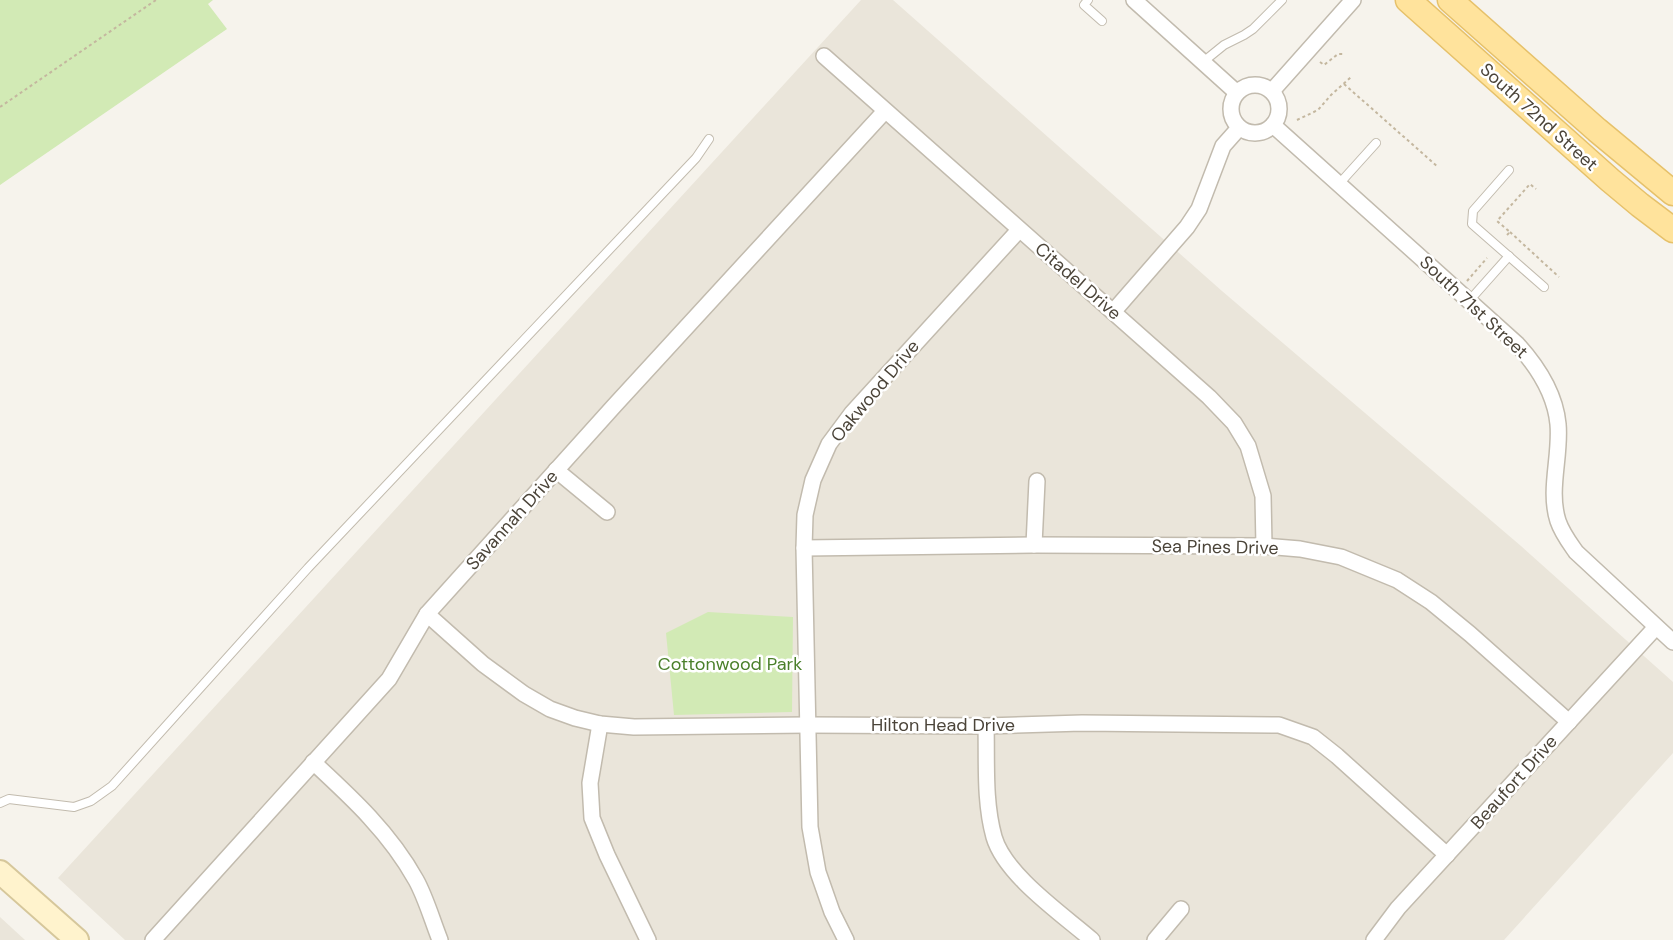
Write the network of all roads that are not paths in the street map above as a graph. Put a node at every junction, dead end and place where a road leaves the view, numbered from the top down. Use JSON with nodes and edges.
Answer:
{"nodes":[{"id":1,"x":1088,"y":0,"type":"edge"},
{"id":2,"x":1134,"y":0,"type":"edge"},
{"id":3,"x":1282,"y":0,"type":"edge"},
{"id":4,"x":1353,"y":0,"type":"edge"},
{"id":5,"x":1408,"y":0,"type":"edge"},
{"id":6,"x":1450,"y":0,"type":"edge"},
{"id":7,"x":1102,"y":21,"type":"dead end"},
{"id":8,"x":824,"y":56,"type":"dead end"},
{"id":9,"x":1203,"y":62,"type":"junction"},
{"id":10,"x":1272,"y":91,"type":"junction"},
{"id":11,"x":1236,"y":92,"type":"junction"},
{"id":12,"x":885,"y":111,"type":"junction"},
{"id":13,"x":1273,"y":125,"type":"junction"},
{"id":14,"x":1239,"y":128,"type":"junction"},
{"id":15,"x":709,"y":139,"type":"dead end"},
{"id":16,"x":1376,"y":142,"type":"dead end"},
{"id":17,"x":1509,"y":170,"type":"dead end"},
{"id":18,"x":1339,"y":184,"type":"junction"},
{"id":19,"x":1673,"y":193,"type":"edge"},
{"id":20,"x":1019,"y":230,"type":"junction"},
{"id":21,"x":1673,"y":230,"type":"edge"},
{"id":22,"x":1509,"y":256,"type":"junction"},
{"id":23,"x":1544,"y":287,"type":"dead end"},
{"id":24,"x":1469,"y":301,"type":"junction"},
{"id":25,"x":1113,"y":312,"type":"junction"},
{"id":26,"x":556,"y":470,"type":"junction"},
{"id":27,"x":1037,"y":481,"type":"dead end"},
{"id":28,"x":607,"y":512,"type":"dead end"},
{"id":29,"x":1034,"y":545,"type":"junction"},
{"id":30,"x":1264,"y":546,"type":"junction"},
{"id":31,"x":804,"y":548,"type":"junction"},
{"id":32,"x":427,"y":614,"type":"junction"},
{"id":33,"x":1656,"y":627,"type":"junction"},
{"id":34,"x":1673,"y":642,"type":"edge"},
{"id":35,"x":1569,"y":722,"type":"junction"},
{"id":36,"x":600,"y":724,"type":"junction"},
{"id":37,"x":808,"y":725,"type":"junction"},
{"id":38,"x":986,"y":726,"type":"junction"},
{"id":39,"x":314,"y":762,"type":"junction"},
{"id":40,"x":0,"y":803,"type":"edge"},
{"id":41,"x":1447,"y":855,"type":"junction"},
{"id":42,"x":0,"y":873,"type":"edge"},
{"id":43,"x":1181,"y":909,"type":"dead end"},
{"id":44,"x":77,"y":940,"type":"edge"},
{"id":45,"x":153,"y":940,"type":"edge"},
{"id":46,"x":440,"y":940,"type":"edge"},
{"id":47,"x":648,"y":940,"type":"edge"},
{"id":48,"x":846,"y":940,"type":"edge"},
{"id":49,"x":1092,"y":940,"type":"edge"},
{"id":50,"x":1155,"y":940,"type":"edge"},
{"id":51,"x":1374,"y":940,"type":"edge"}],
"edges":[{"from":1,"to":7,"type":"lane"},
{"from":2,"to":9,"type":"street"},
{"from":3,"to":9,"type":"lane"},
{"from":4,"to":10,"type":"street"},
{"from":5,"to":21,"type":"main road","name":"South 72nd Street"},
{"from":6,"to":19,"type":"main road","name":"South 72nd Street"},
{"from":8,"to":12,"type":"street","name":"Citadel Drive"},
{"from":9,"to":11,"type":"street"},
{"from":10,"to":11,"type":"street"},
{"from":10,"to":13,"type":"street"},
{"from":11,"to":14,"type":"street"},
{"from":12,"to":20,"type":"street","name":"Citadel Drive"},
{"from":12,"to":26,"type":"street","name":"Savannah Drive"},
{"from":13,"to":14,"type":"street"},
{"from":13,"to":18,"type":"street","name":"South 71st Street"},
{"from":14,"to":25,"type":"street"},
{"from":15,"to":40,"type":"lane"},
{"from":16,"to":18,"type":"lane"},
{"from":17,"to":22,"type":"lane"},
{"from":18,"to":24,"type":"street","name":"South 71st Street"},
{"from":20,"to":25,"type":"street","name":"Citadel Drive"},
{"from":20,"to":31,"type":"street","name":"Oakwood Drive"},
{"from":22,"to":23,"type":"lane"},
{"from":22,"to":24,"type":"lane"},
{"from":24,"to":33,"type":"street","name":"South 71st Street"},
{"from":25,"to":30,"type":"street","name":"Citadel Drive"},
{"from":26,"to":28,"type":"street"},
{"from":26,"to":32,"type":"street","name":"Savannah Drive"},
{"from":27,"to":29,"type":"street"},
{"from":29,"to":30,"type":"street","name":"Sea Pines Drive"},
{"from":29,"to":31,"type":"street","name":"Sea Pines Drive"},
{"from":30,"to":35,"type":"street","name":"Sea Pines Drive"},
{"from":31,"to":37,"type":"street","name":"Oakwood Drive"},
{"from":32,"to":36,"type":"street","name":"Hilton Head Drive"},
{"from":32,"to":39,"type":"street","name":"Savannah Drive"},
{"from":33,"to":34,"type":"street","name":"South 71st Street"},
{"from":33,"to":35,"type":"street","name":"Beaufort Drive"},
{"from":35,"to":41,"type":"street","name":"Beaufort Drive"},
{"from":36,"to":37,"type":"street","name":"Hilton Head Drive"},
{"from":36,"to":47,"type":"street"},
{"from":37,"to":38,"type":"street","name":"Hilton Head Drive"},
{"from":37,"to":48,"type":"street","name":"Oakwood Drive"},
{"from":38,"to":41,"type":"street","name":"Hilton Head Drive"},
{"from":38,"to":49,"type":"street"},
{"from":39,"to":45,"type":"street","name":"Savannah Drive"},
{"from":39,"to":46,"type":"street"},
{"from":41,"to":51,"type":"street","name":"Beaufort Drive"},
{"from":42,"to":44,"type":"street"},
{"from":43,"to":50,"type":"street"}]}
